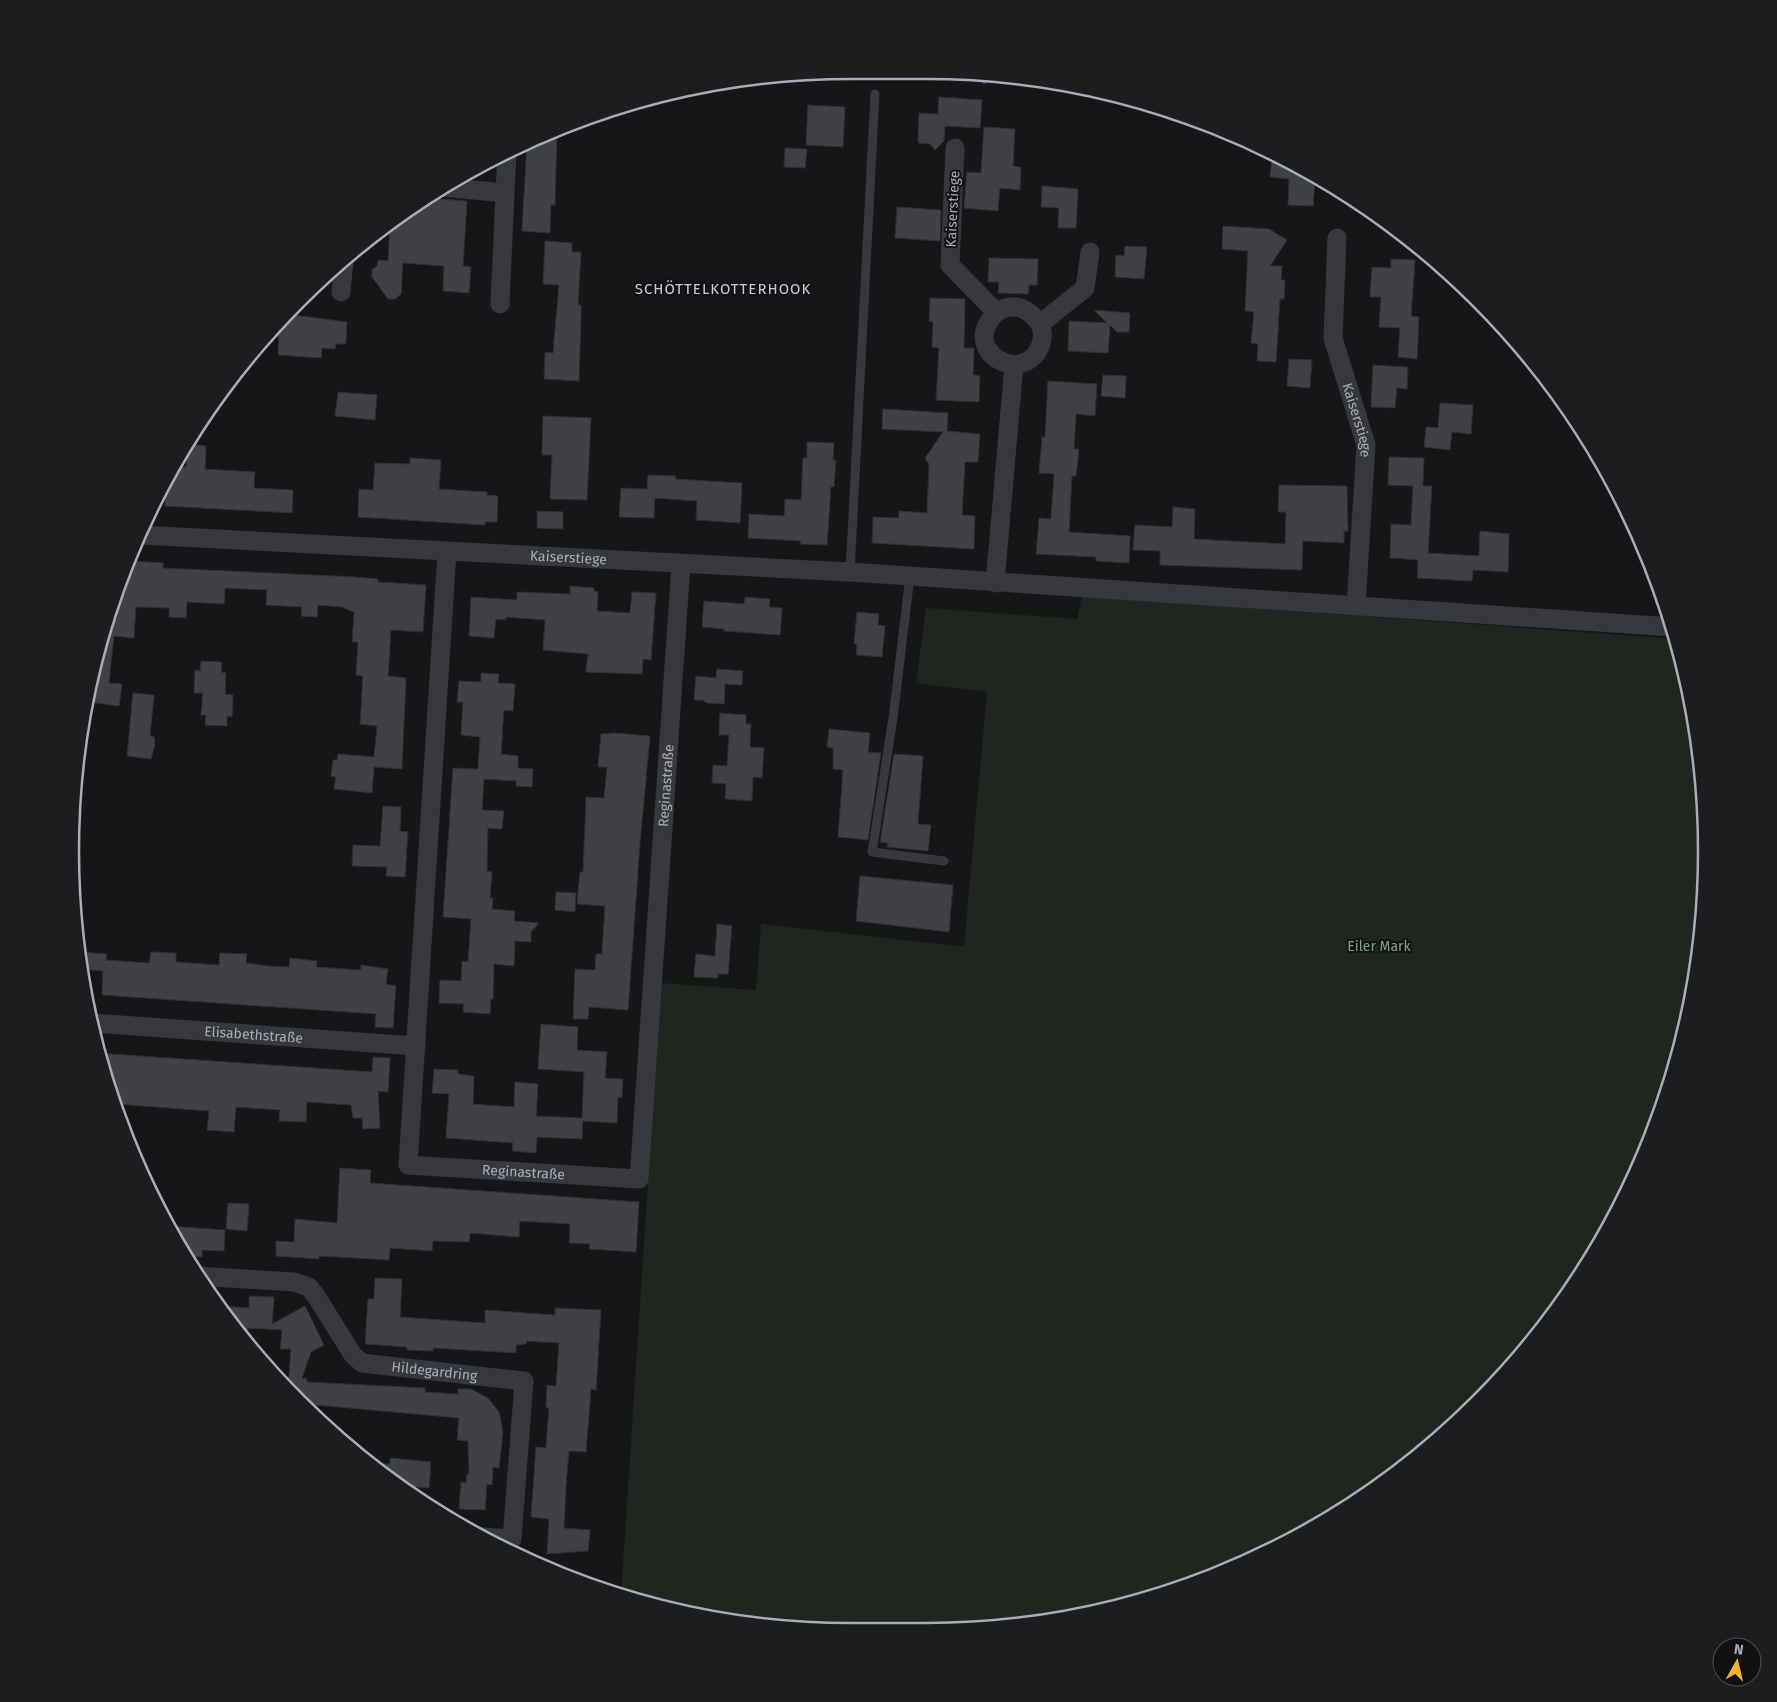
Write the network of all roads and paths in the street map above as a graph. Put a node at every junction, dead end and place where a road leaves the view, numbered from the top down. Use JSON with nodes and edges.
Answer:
{"nodes":[{"id":1,"x":984,"y":81,"type":"edge"},
{"id":2,"x":984,"y":84,"type":"dead end"},
{"id":3,"x":875,"y":94,"type":"dead end"},
{"id":4,"x":955,"y":148,"type":"dead end"},
{"id":5,"x":507,"y":159,"type":"edge"},
{"id":6,"x":455,"y":188,"type":"edge"},
{"id":7,"x":505,"y":192,"type":"junction"},
{"id":8,"x":1337,"y":238,"type":"dead end"},
{"id":9,"x":1090,"y":252,"type":"dead end"},
{"id":10,"x":343,"y":269,"type":"edge"},
{"id":11,"x":342,"y":292,"type":"dead end"},
{"id":12,"x":500,"y":304,"type":"dead end"},
{"id":13,"x":996,"y":312,"type":"junction"},
{"id":14,"x":1040,"y":324,"type":"junction"},
{"id":15,"x":1014,"y":365,"type":"junction"},
{"id":16,"x":147,"y":535,"type":"edge"},
{"id":17,"x":447,"y":551,"type":"junction"},
{"id":18,"x":681,"y":564,"type":"junction"},
{"id":19,"x":850,"y":572,"type":"junction"},
{"id":20,"x":910,"y":576,"type":"junction"},
{"id":21,"x":994,"y":583,"type":"junction"},
{"id":22,"x":1356,"y":606,"type":"junction"},
{"id":23,"x":1664,"y":626,"type":"edge"},
{"id":24,"x":944,"y":861,"type":"dead end"},
{"id":25,"x":99,"y":1023,"type":"edge"},
{"id":26,"x":416,"y":1046,"type":"junction"},
{"id":27,"x":207,"y":1277,"type":"edge"},
{"id":28,"x":498,"y":1538,"type":"edge"}],
"edges":[{"from":1,"to":2,"type":"path"},
{"from":3,"to":19,"type":"lane"},
{"from":4,"to":13,"type":"street","name":"Kaiserstiege"},
{"from":5,"to":7,"type":"street"},
{"from":6,"to":7,"type":"street"},
{"from":7,"to":12,"type":"street"},
{"from":8,"to":22,"type":"street","name":"Kaiserstiege"},
{"from":9,"to":14,"type":"street"},
{"from":10,"to":11,"type":"street"},
{"from":13,"to":14,"type":"street"},
{"from":13,"to":15,"type":"street"},
{"from":14,"to":15,"type":"street"},
{"from":15,"to":21,"type":"street"},
{"from":16,"to":17,"type":"street","name":"Kaiserstiege"},
{"from":17,"to":18,"type":"street","name":"Kaiserstiege"},
{"from":17,"to":26,"type":"street","name":"Reginastraße"},
{"from":18,"to":19,"type":"street","name":"Kaiserstiege"},
{"from":18,"to":26,"type":"street","name":"Reginastraße"},
{"from":19,"to":20,"type":"street","name":"Kaiserstiege"},
{"from":20,"to":21,"type":"street","name":"Kaiserstiege"},
{"from":20,"to":24,"type":"lane"},
{"from":21,"to":22,"type":"street","name":"Kaiserstiege"},
{"from":22,"to":23,"type":"street","name":"Kaiserstiege"},
{"from":25,"to":26,"type":"street","name":"Elisabethstraße"},
{"from":27,"to":28,"type":"street","name":"Hildegardring"}]}
